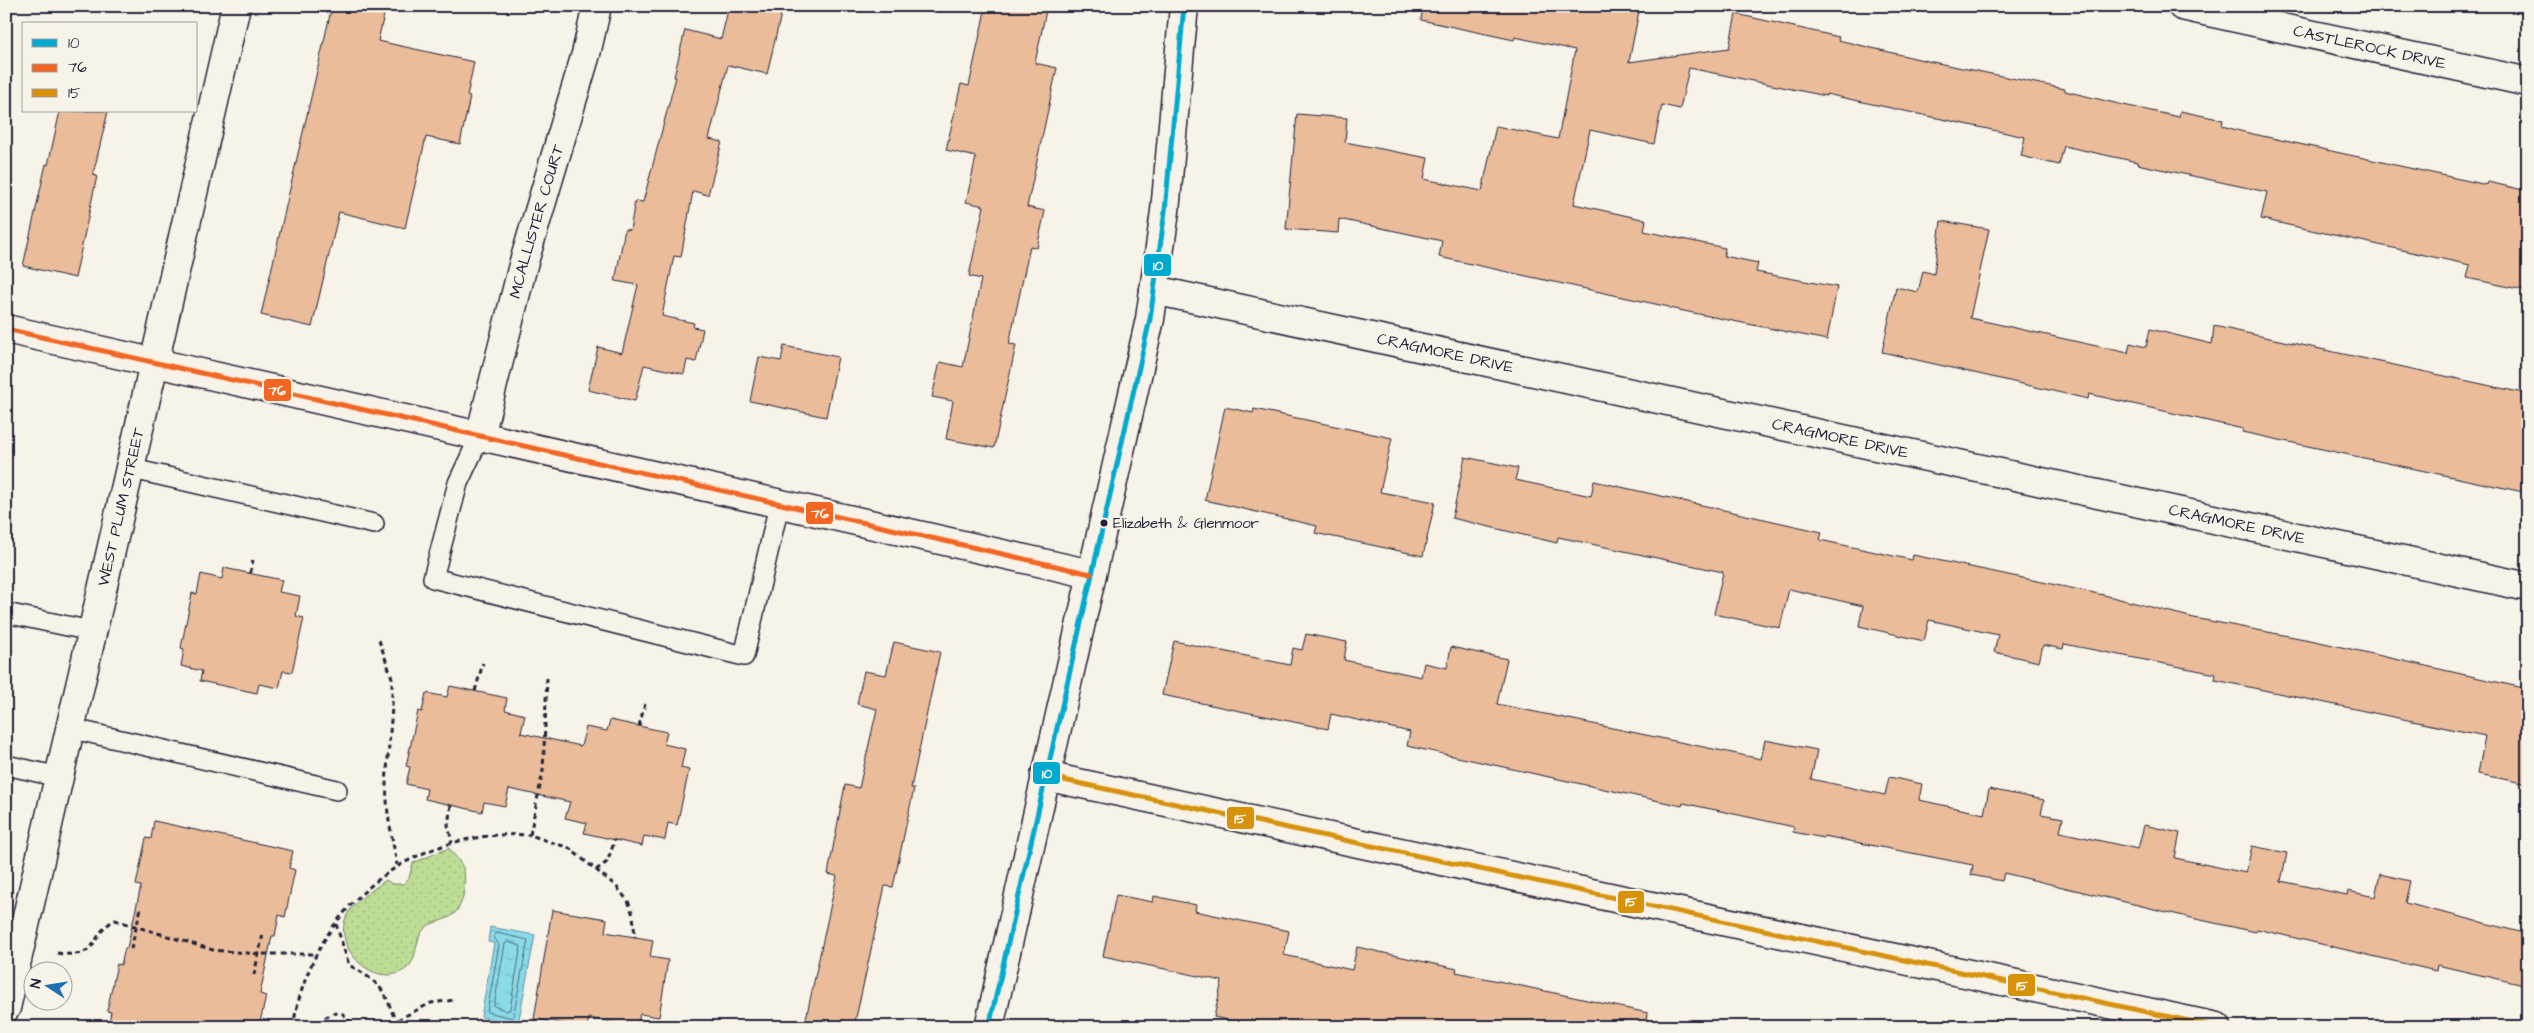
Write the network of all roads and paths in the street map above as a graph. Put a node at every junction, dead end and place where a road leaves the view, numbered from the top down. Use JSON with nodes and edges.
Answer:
{"nodes":[{"id":1,"x":236,"y":6,"type":"edge"},
{"id":2,"x":597,"y":6,"type":"edge"},
{"id":3,"x":1184,"y":6,"type":"edge"},
{"id":4,"x":2182,"y":6,"type":"edge"},
{"id":5,"x":2528,"y":82,"type":"edge"},
{"id":6,"x":1154,"y":290,"type":"junction"},
{"id":7,"x":6,"y":329,"type":"edge"},
{"id":8,"x":153,"y":362,"type":"junction"},
{"id":9,"x":480,"y":436,"type":"junction"},
{"id":10,"x":128,"y":468,"type":"junction"},
{"id":11,"x":779,"y":505,"type":"junction"},
{"id":12,"x":374,"y":524,"type":"dead end"},
{"id":13,"x":253,"y":560,"type":"dead end"},
{"id":14,"x":250,"y":573,"type":"dead end"},
{"id":15,"x":1091,"y":574,"type":"junction"},
{"id":16,"x":2528,"y":587,"type":"edge"},
{"id":17,"x":6,"y":613,"type":"edge"},
{"id":18,"x":91,"y":631,"type":"junction"},
{"id":19,"x":379,"y":640,"type":"dead end"},
{"id":20,"x":482,"y":663,"type":"dead end"},
{"id":21,"x":547,"y":678,"type":"dead end"},
{"id":22,"x":475,"y":691,"type":"dead end"},
{"id":23,"x":646,"y":700,"type":"dead end"},
{"id":24,"x":639,"y":726,"type":"dead end"},
{"id":25,"x":69,"y":728,"type":"junction"},
{"id":26,"x":6,"y":765,"type":"edge"},
{"id":27,"x":59,"y":776,"type":"junction"},
{"id":28,"x":1045,"y":776,"type":"junction"},
{"id":29,"x":337,"y":790,"type":"dead end"},
{"id":30,"x":451,"y":805,"type":"dead end"},
{"id":31,"x":530,"y":835,"type":"junction"},
{"id":32,"x":614,"y":840,"type":"dead end"},
{"id":33,"x":452,"y":843,"type":"junction"},
{"id":34,"x":397,"y":865,"type":"junction"},
{"id":35,"x":596,"y":870,"type":"junction"},
{"id":36,"x":141,"y":908,"type":"dead end"},
{"id":37,"x":336,"y":923,"type":"junction"},
{"id":38,"x":136,"y":926,"type":"junction"},
{"id":39,"x":263,"y":934,"type":"dead end"},
{"id":40,"x":635,"y":937,"type":"dead end"},
{"id":41,"x":131,"y":949,"type":"dead end"},
{"id":42,"x":12,"y":952,"type":"edge"},
{"id":43,"x":57,"y":953,"type":"dead end"},
{"id":44,"x":258,"y":954,"type":"junction"},
{"id":45,"x":315,"y":954,"type":"junction"},
{"id":46,"x":254,"y":975,"type":"dead end"},
{"id":47,"x":454,"y":1000,"type":"dead end"},
{"id":48,"x":6,"y":1008,"type":"edge"},
{"id":49,"x":395,"y":1021,"type":"junction"},
{"id":50,"x":349,"y":1022,"type":"dead end"},
{"id":51,"x":292,"y":1027,"type":"edge"},
{"id":52,"x":323,"y":1027,"type":"edge"},
{"id":53,"x":393,"y":1027,"type":"edge"},
{"id":54,"x":400,"y":1027,"type":"edge"},
{"id":55,"x":989,"y":1027,"type":"edge"},
{"id":56,"x":2217,"y":1027,"type":"edge"}],
"edges":[{"from":1,"to":8,"type":"street","name":"WEST PLUM STREET"},
{"from":2,"to":9,"type":"street","name":"MCALLISTER COURT"},
{"from":3,"to":6,"type":"street"},
{"from":4,"to":5,"type":"street","name":"CASTLEROCK DRIVE"},
{"from":6,"to":15,"type":"street"},
{"from":6,"to":16,"type":"street","name":"CRAGMORE DRIVE"},
{"from":7,"to":8,"type":"street"},
{"from":8,"to":9,"type":"street"},
{"from":8,"to":10,"type":"street","name":"WEST PLUM STREET"},
{"from":9,"to":11,"type":"street"},
{"from":9,"to":11,"type":"lane"},
{"from":10,"to":12,"type":"lane"},
{"from":10,"to":18,"type":"street","name":"WEST PLUM STREET"},
{"from":11,"to":15,"type":"street"},
{"from":13,"to":14,"type":"path"},
{"from":15,"to":28,"type":"street"},
{"from":17,"to":18,"type":"lane"},
{"from":18,"to":25,"type":"street","name":"WEST PLUM STREET"},
{"from":19,"to":34,"type":"path"},
{"from":20,"to":22,"type":"path"},
{"from":21,"to":31,"type":"path"},
{"from":23,"to":24,"type":"path"},
{"from":25,"to":27,"type":"street","name":"WEST PLUM STREET"},
{"from":25,"to":29,"type":"lane"},
{"from":26,"to":27,"type":"lane"},
{"from":27,"to":42,"type":"street","name":"WEST PLUM STREET"},
{"from":28,"to":55,"type":"street"},
{"from":28,"to":56,"type":"street"},
{"from":30,"to":33,"type":"path"},
{"from":31,"to":33,"type":"path"},
{"from":31,"to":35,"type":"path"},
{"from":32,"to":35,"type":"path"},
{"from":33,"to":34,"type":"path"},
{"from":34,"to":37,"type":"path"},
{"from":35,"to":40,"type":"path"},
{"from":36,"to":38,"type":"path"},
{"from":37,"to":45,"type":"path"},
{"from":37,"to":49,"type":"path"},
{"from":38,"to":41,"type":"path"},
{"from":38,"to":43,"type":"path"},
{"from":38,"to":44,"type":"path"},
{"from":39,"to":44,"type":"path"},
{"from":42,"to":48,"type":"street","name":"WEST PLUM STREET"},
{"from":44,"to":45,"type":"path"},
{"from":44,"to":46,"type":"path"},
{"from":45,"to":51,"type":"path"},
{"from":47,"to":49,"type":"path"},
{"from":49,"to":53,"type":"path"},
{"from":49,"to":54,"type":"path"},
{"from":50,"to":52,"type":"path"}]}
